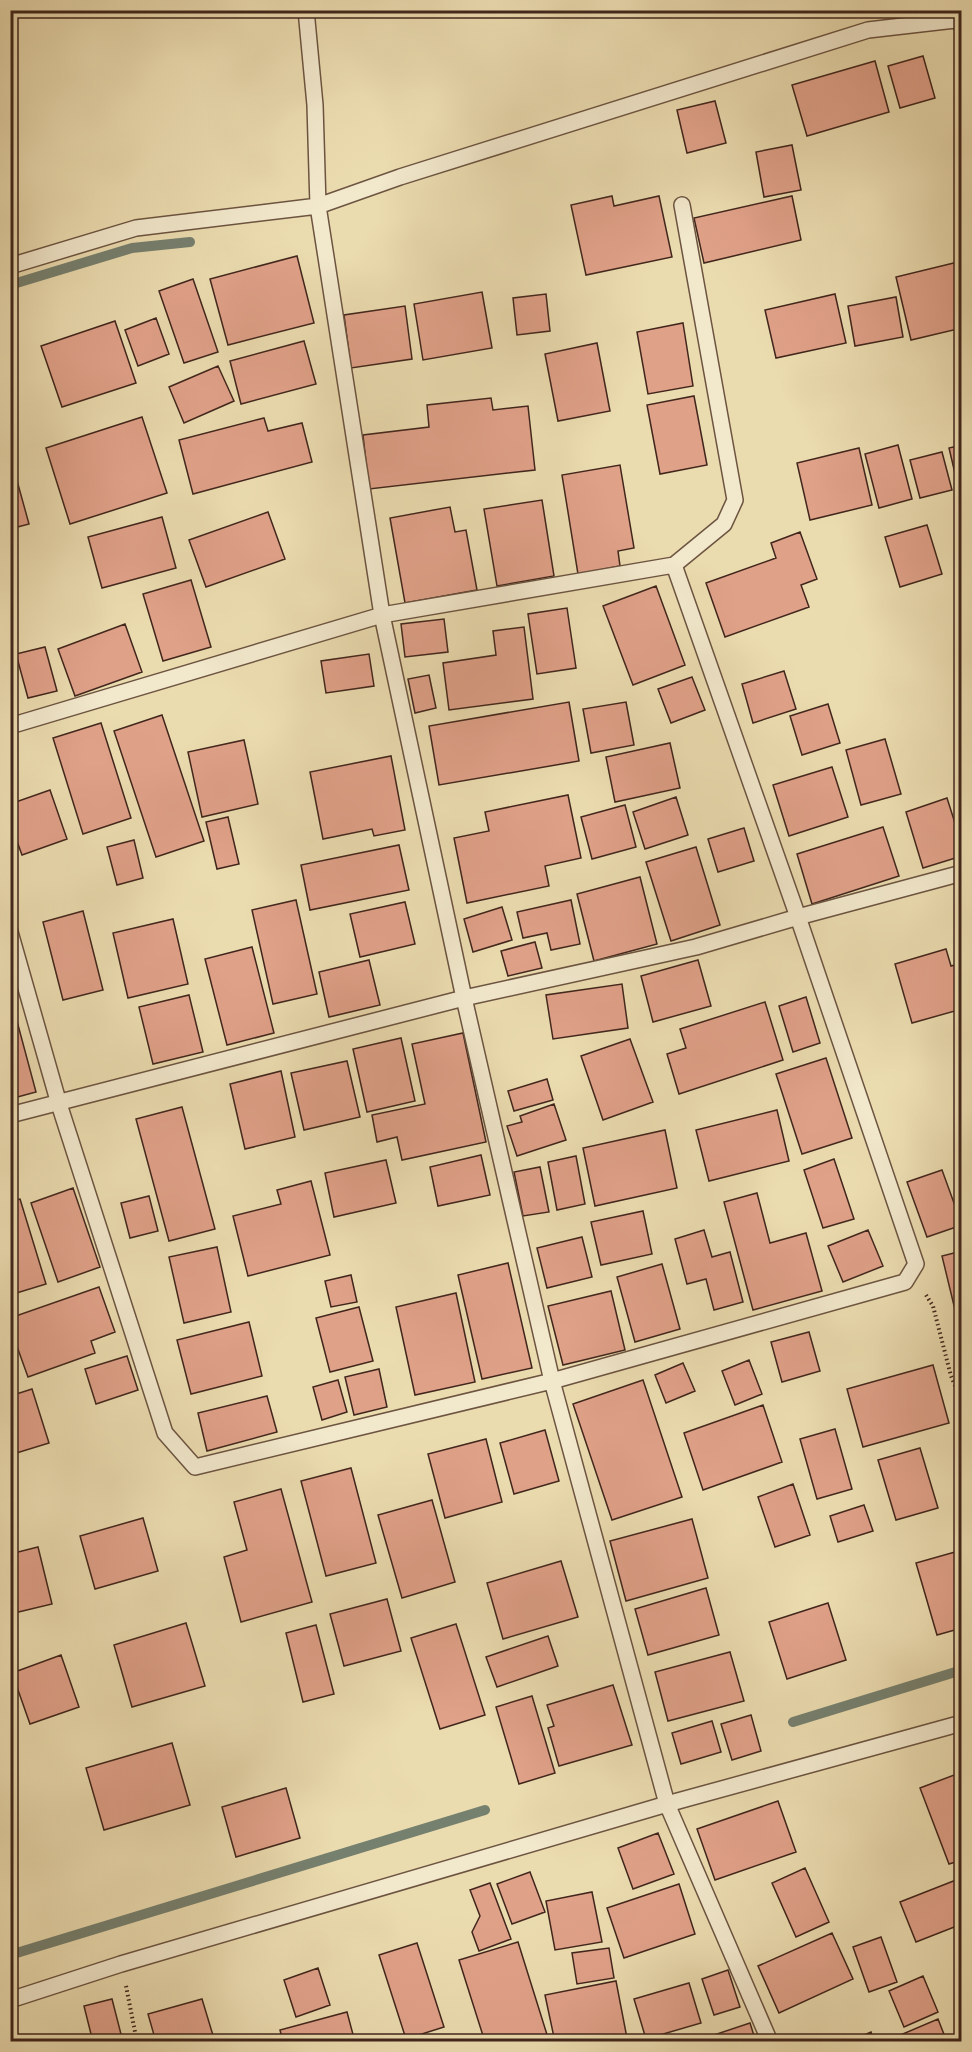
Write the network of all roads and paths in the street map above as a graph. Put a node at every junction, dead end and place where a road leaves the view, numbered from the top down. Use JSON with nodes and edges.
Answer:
{"nodes":[{"id":1,"x":306,"y":10,"type":"edge"},
{"id":2,"x":962,"y":25,"type":"edge"},
{"id":3,"x":682,"y":205,"type":"dead end"},
{"id":4,"x":318,"y":206,"type":"junction"},
{"id":5,"x":10,"y":266,"type":"edge"},
{"id":6,"x":674,"y":565,"type":"junction"},
{"id":7,"x":382,"y":615,"type":"junction"},
{"id":8,"x":10,"y":726,"type":"edge"},
{"id":9,"x":962,"y":873,"type":"edge"},
{"id":10,"x":798,"y":917,"type":"junction"},
{"id":11,"x":10,"y":932,"type":"edge"},
{"id":12,"x":464,"y":998,"type":"junction"},
{"id":13,"x":59,"y":1104,"type":"junction"},
{"id":14,"x":10,"y":1115,"type":"edge"},
{"id":15,"x":911,"y":1271,"type":"junction"},
{"id":16,"x":552,"y":1381,"type":"junction"},
{"id":17,"x":962,"y":1402,"type":"edge"},
{"id":18,"x":962,"y":1723,"type":"edge"},
{"id":19,"x":667,"y":1804,"type":"junction"},
{"id":20,"x":122,"y":1964,"type":"junction"},
{"id":21,"x":10,"y":2000,"type":"edge"},
{"id":22,"x":137,"y":2042,"type":"edge"},
{"id":23,"x":770,"y":2042,"type":"edge"}],
"edges":[{"from":1,"to":4,"type":"lane"},
{"from":2,"to":4,"type":"lane"},
{"from":3,"to":6,"type":"lane"},
{"from":4,"to":5,"type":"lane"},
{"from":4,"to":7,"type":"lane"},
{"from":6,"to":7,"type":"lane"},
{"from":6,"to":10,"type":"lane"},
{"from":7,"to":8,"type":"lane"},
{"from":7,"to":12,"type":"lane"},
{"from":9,"to":10,"type":"lane"},
{"from":10,"to":12,"type":"lane"},
{"from":10,"to":15,"type":"lane"},
{"from":11,"to":13,"type":"lane"},
{"from":12,"to":13,"type":"lane"},
{"from":12,"to":16,"type":"lane"},
{"from":13,"to":14,"type":"lane"},
{"from":13,"to":16,"type":"lane"},
{"from":15,"to":16,"type":"lane"},
{"from":15,"to":17,"type":"path"},
{"from":16,"to":19,"type":"lane"},
{"from":18,"to":19,"type":"lane"},
{"from":19,"to":20,"type":"lane"},
{"from":19,"to":23,"type":"lane"},
{"from":20,"to":21,"type":"lane"},
{"from":20,"to":22,"type":"path"}]}
